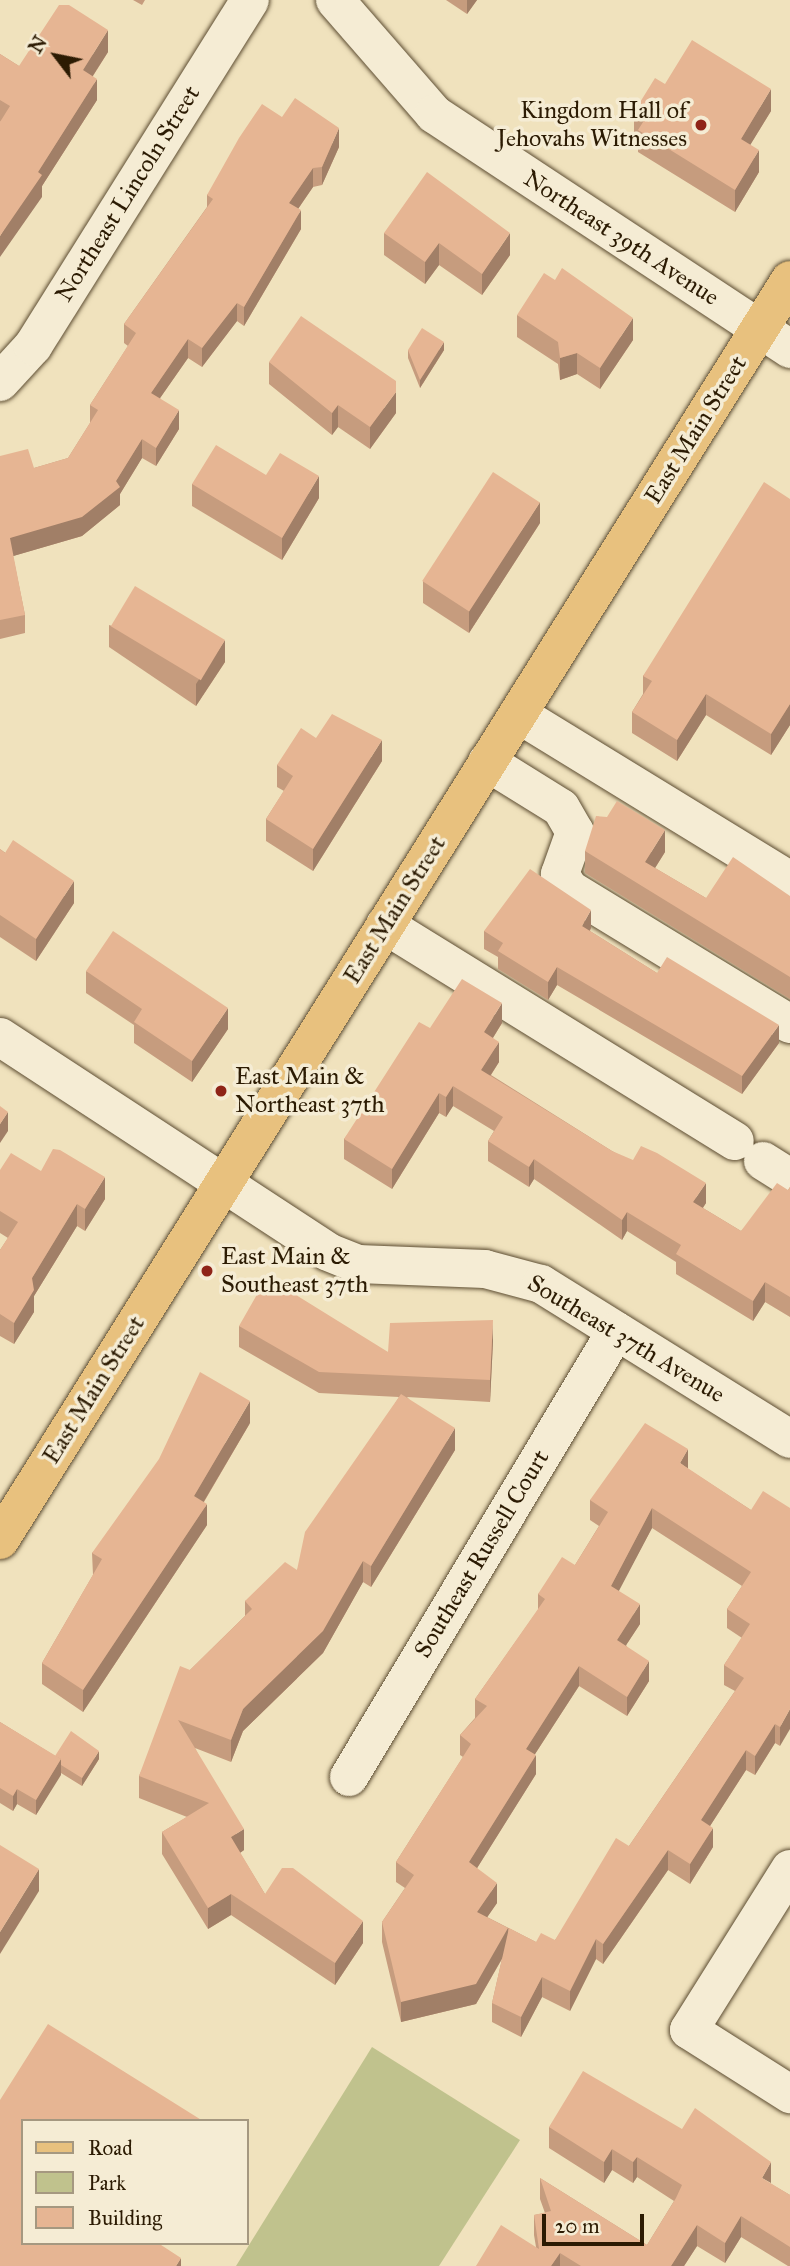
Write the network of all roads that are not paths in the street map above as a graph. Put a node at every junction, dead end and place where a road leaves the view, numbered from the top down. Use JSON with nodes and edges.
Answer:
{"nodes":[{"id":1,"x":250,"y":0,"type":"edge"},
{"id":2,"x":335,"y":0,"type":"edge"},
{"id":3,"x":790,"y":280,"type":"edge"},
{"id":4,"x":775,"y":339,"type":"edge"},
{"id":5,"x":0,"y":382,"type":"edge"},
{"id":6,"x":517,"y":714,"type":"junction"},
{"id":7,"x":487,"y":762,"type":"junction"},
{"id":8,"x":790,"y":881,"type":"edge"},
{"id":9,"x":385,"y":925,"type":"junction"},
{"id":10,"x":790,"y":1024,"type":"edge"},
{"id":11,"x":0,"y":1037,"type":"edge"},
{"id":12,"x":762,"y":1160,"type":"edge"},
{"id":13,"x":221,"y":1186,"type":"junction"},
{"id":14,"x":616,"y":1331,"type":"junction"},
{"id":15,"x":790,"y":1438,"type":"edge"},
{"id":16,"x":0,"y":1540,"type":"edge"},
{"id":17,"x":349,"y":1777,"type":"dead end"},
{"id":18,"x":790,"y":1869,"type":"edge"},
{"id":19,"x":790,"y":2094,"type":"edge"}],
"edges":[{"from":1,"to":5,"type":"street","name":"Northeast Lincoln Street"},
{"from":2,"to":4,"type":"street","name":"Northeast 39th Avenue"},
{"from":3,"to":4,"type":"main road","name":"East Main Street"},
{"from":4,"to":6,"type":"main road","name":"East Main Street"},
{"from":6,"to":7,"type":"main road","name":"East Main Street"},
{"from":6,"to":8,"type":"street"},
{"from":7,"to":9,"type":"main road","name":"East Main Street"},
{"from":7,"to":10,"type":"street"},
{"from":9,"to":12,"type":"street"},
{"from":9,"to":13,"type":"main road","name":"East Main Street"},
{"from":11,"to":13,"type":"street","name":"Southeast 37th Avenue"},
{"from":13,"to":14,"type":"street","name":"Southeast 37th Avenue"},
{"from":13,"to":16,"type":"main road","name":"East Main Street"},
{"from":14,"to":15,"type":"street","name":"Southeast 37th Avenue"},
{"from":14,"to":17,"type":"street","name":"Southeast Russell Court"},
{"from":18,"to":19,"type":"street"}]}
